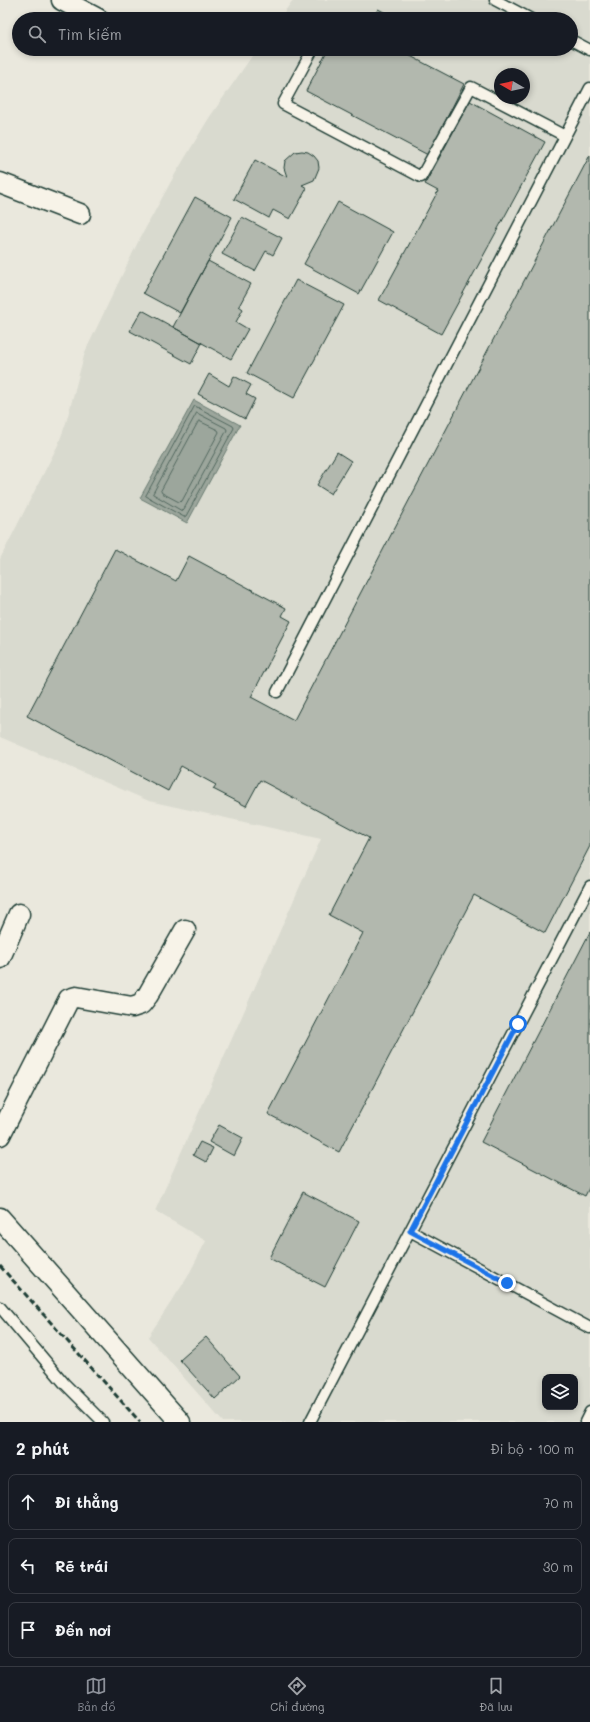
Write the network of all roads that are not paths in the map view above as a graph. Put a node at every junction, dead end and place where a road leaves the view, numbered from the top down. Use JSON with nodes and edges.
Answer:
{"nodes":[{"id":1,"x":62,"y":0,"type":"edge"},
{"id":2,"x":495,"y":0,"type":"edge"},
{"id":3,"x":85,"y":12,"type":"edge"},
{"id":4,"x":518,"y":12,"type":"edge"},
{"id":5,"x":578,"y":44,"type":"edge"},
{"id":6,"x":590,"y":50,"type":"edge"},
{"id":7,"x":309,"y":56,"type":"edge"},
{"id":8,"x":590,"y":88,"type":"edge"},
{"id":9,"x":565,"y":136,"type":"junction"},
{"id":10,"x":0,"y":183,"type":"edge"},
{"id":11,"x":80,"y":214,"type":"dead end"},
{"id":12,"x":277,"y":692,"type":"dead end"},
{"id":13,"x":590,"y":886,"type":"edge"},
{"id":14,"x":20,"y":914,"type":"dead end"},
{"id":15,"x":185,"y":930,"type":"dead end"},
{"id":16,"x":0,"y":958,"type":"edge"},
{"id":17,"x":0,"y":1134,"type":"edge"},
{"id":18,"x":0,"y":1218,"type":"edge"},
{"id":19,"x":410,"y":1231,"type":"junction"},
{"id":20,"x":0,"y":1307,"type":"edge"},
{"id":21,"x":590,"y":1328,"type":"edge"},
{"id":22,"x":590,"y":1412,"type":"edge"},
{"id":23,"x":103,"y":1422,"type":"edge"},
{"id":24,"x":180,"y":1422,"type":"edge"},
{"id":25,"x":310,"y":1422,"type":"edge"},
{"id":26,"x":585,"y":1422,"type":"edge"}],
"edges":[{"from":1,"to":3,"type":"street"},
{"from":2,"to":4,"type":"lane"},
{"from":5,"to":6,"type":"lane"},
{"from":7,"to":9,"type":"lane"},
{"from":8,"to":9,"type":"lane"},
{"from":9,"to":12,"type":"lane"},
{"from":10,"to":11,"type":"street"},
{"from":13,"to":19,"type":"lane"},
{"from":14,"to":16,"type":"street"},
{"from":15,"to":17,"type":"street"},
{"from":18,"to":24,"type":"street"},
{"from":19,"to":21,"type":"lane"},
{"from":19,"to":25,"type":"lane"},
{"from":20,"to":23,"type":"lane"},
{"from":22,"to":26,"type":"lane"}]}
